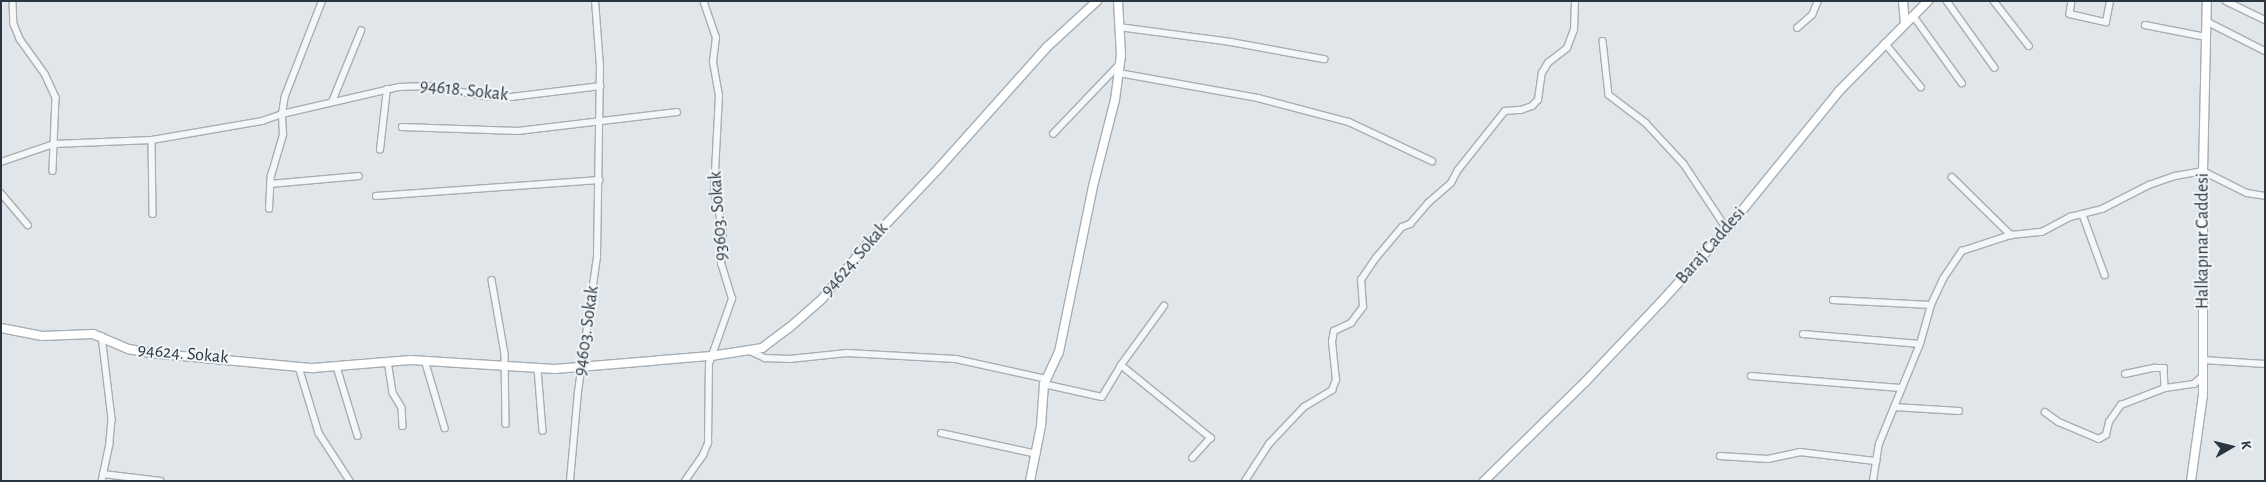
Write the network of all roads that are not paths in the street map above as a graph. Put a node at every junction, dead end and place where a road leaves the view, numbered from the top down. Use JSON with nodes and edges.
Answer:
{"nodes":[{"id":1,"x":13,"y":1,"type":"edge"},
{"id":2,"x":322,"y":1,"type":"edge"},
{"id":3,"x":595,"y":1,"type":"edge"},
{"id":4,"x":703,"y":1,"type":"edge"},
{"id":5,"x":1098,"y":1,"type":"edge"},
{"id":6,"x":1118,"y":1,"type":"edge"},
{"id":7,"x":1575,"y":1,"type":"edge"},
{"id":8,"x":1818,"y":1,"type":"edge"},
{"id":9,"x":1902,"y":1,"type":"edge"},
{"id":10,"x":1928,"y":1,"type":"edge"},
{"id":11,"x":1947,"y":1,"type":"edge"},
{"id":12,"x":1994,"y":1,"type":"edge"},
{"id":13,"x":2072,"y":1,"type":"edge"},
{"id":14,"x":2110,"y":1,"type":"edge"},
{"id":15,"x":2207,"y":1,"type":"edge"},
{"id":16,"x":2226,"y":1,"type":"edge"},
{"id":17,"x":1913,"y":15,"type":"junction"},
{"id":18,"x":2265,"y":20,"type":"edge"},
{"id":19,"x":2206,"y":21,"type":"junction"},
{"id":20,"x":1905,"y":23,"type":"junction"},
{"id":21,"x":2145,"y":24,"type":"dead end"},
{"id":22,"x":1119,"y":27,"type":"junction"},
{"id":23,"x":1797,"y":28,"type":"dead end"},
{"id":24,"x":361,"y":30,"type":"dead end"},
{"id":25,"x":2206,"y":37,"type":"junction"},
{"id":26,"x":1604,"y":41,"type":"dead end"},
{"id":27,"x":1885,"y":43,"type":"junction"},
{"id":28,"x":2029,"y":46,"type":"dead end"},
{"id":29,"x":2265,"y":51,"type":"edge"},
{"id":30,"x":1324,"y":59,"type":"dead end"},
{"id":31,"x":1120,"y":64,"type":"junction"},
{"id":32,"x":1995,"y":68,"type":"dead end"},
{"id":33,"x":1119,"y":73,"type":"junction"},
{"id":34,"x":1962,"y":83,"type":"dead end"},
{"id":35,"x":600,"y":86,"type":"junction"},
{"id":36,"x":1921,"y":87,"type":"dead end"},
{"id":37,"x":387,"y":90,"type":"junction"},
{"id":38,"x":332,"y":102,"type":"junction"},
{"id":39,"x":677,"y":112,"type":"dead end"},
{"id":40,"x":282,"y":114,"type":"junction"},
{"id":41,"x":600,"y":119,"type":"junction"},
{"id":42,"x":402,"y":127,"type":"dead end"},
{"id":43,"x":1053,"y":134,"type":"dead end"},
{"id":44,"x":152,"y":140,"type":"junction"},
{"id":45,"x":54,"y":144,"type":"junction"},
{"id":46,"x":380,"y":150,"type":"dead end"},
{"id":47,"x":1432,"y":161,"type":"dead end"},
{"id":48,"x":1,"y":162,"type":"edge"},
{"id":49,"x":53,"y":171,"type":"dead end"},
{"id":50,"x":2203,"y":172,"type":"junction"},
{"id":51,"x":359,"y":176,"type":"dead end"},
{"id":52,"x":1952,"y":177,"type":"dead end"},
{"id":53,"x":599,"y":180,"type":"junction"},
{"id":54,"x":270,"y":184,"type":"junction"},
{"id":55,"x":1,"y":194,"type":"edge"},
{"id":56,"x":376,"y":196,"type":"dead end"},
{"id":57,"x":2265,"y":196,"type":"edge"},
{"id":58,"x":269,"y":209,"type":"dead end"},
{"id":59,"x":153,"y":214,"type":"dead end"},
{"id":60,"x":2083,"y":215,"type":"junction"},
{"id":61,"x":28,"y":225,"type":"dead end"},
{"id":62,"x":1727,"y":229,"type":"junction"},
{"id":63,"x":2011,"y":235,"type":"junction"},
{"id":64,"x":2105,"y":275,"type":"dead end"},
{"id":65,"x":492,"y":280,"type":"dead end"},
{"id":66,"x":1833,"y":300,"type":"dead end"},
{"id":67,"x":1930,"y":305,"type":"junction"},
{"id":68,"x":1164,"y":306,"type":"dead end"},
{"id":69,"x":1,"y":328,"type":"edge"},
{"id":70,"x":1803,"y":334,"type":"dead end"},
{"id":71,"x":102,"y":336,"type":"junction"},
{"id":72,"x":1920,"y":344,"type":"junction"},
{"id":73,"x":750,"y":351,"type":"junction"},
{"id":74,"x":711,"y":356,"type":"junction"},
{"id":75,"x":425,"y":360,"type":"junction"},
{"id":76,"x":2204,"y":360,"type":"junction"},
{"id":77,"x":388,"y":361,"type":"junction"},
{"id":78,"x":2265,"y":364,"type":"edge"},
{"id":79,"x":1121,"y":365,"type":"junction"},
{"id":80,"x":299,"y":367,"type":"junction"},
{"id":81,"x":337,"y":367,"type":"junction"},
{"id":82,"x":505,"y":367,"type":"junction"},
{"id":83,"x":581,"y":368,"type":"junction"},
{"id":84,"x":538,"y":369,"type":"junction"},
{"id":85,"x":2125,"y":374,"type":"dead end"},
{"id":86,"x":1751,"y":376,"type":"dead end"},
{"id":87,"x":2203,"y":376,"type":"junction"},
{"id":88,"x":1046,"y":382,"type":"junction"},
{"id":89,"x":1901,"y":388,"type":"junction"},
{"id":90,"x":2165,"y":388,"type":"junction"},
{"id":91,"x":1894,"y":407,"type":"junction"},
{"id":92,"x":1959,"y":411,"type":"dead end"},
{"id":93,"x":2044,"y":412,"type":"dead end"},
{"id":94,"x":506,"y":424,"type":"dead end"},
{"id":95,"x":403,"y":426,"type":"dead end"},
{"id":96,"x":445,"y":428,"type":"dead end"},
{"id":97,"x":543,"y":431,"type":"dead end"},
{"id":98,"x":941,"y":433,"type":"dead end"},
{"id":99,"x":358,"y":436,"type":"dead end"},
{"id":100,"x":1036,"y":454,"type":"junction"},
{"id":101,"x":1720,"y":456,"type":"dead end"},
{"id":102,"x":1193,"y":458,"type":"dead end"},
{"id":103,"x":1876,"y":461,"type":"junction"},
{"id":104,"x":103,"y":477,"type":"edge"},
{"id":105,"x":162,"y":481,"type":"edge"},
{"id":106,"x":350,"y":481,"type":"edge"},
{"id":107,"x":570,"y":481,"type":"edge"},
{"id":108,"x":685,"y":481,"type":"edge"},
{"id":109,"x":1030,"y":481,"type":"edge"},
{"id":110,"x":1245,"y":481,"type":"edge"},
{"id":111,"x":1484,"y":481,"type":"edge"},
{"id":112,"x":1873,"y":481,"type":"edge"},
{"id":113,"x":2191,"y":481,"type":"edge"}],
"edges":[{"from":1,"to":45,"type":"street"},
{"from":2,"to":40,"type":"street"},
{"from":3,"to":35,"type":"street","name":"94603. Sokak"},
{"from":4,"to":74,"type":"street","name":"93603. Sokak"},
{"from":5,"to":73,"type":"street","name":"94624. Sokak"},
{"from":6,"to":22,"type":"street"},
{"from":7,"to":110,"type":"street"},
{"from":8,"to":23,"type":"street"},
{"from":9,"to":20,"type":"street"},
{"from":10,"to":17,"type":"street","name":"Baraj Caddesi"},
{"from":11,"to":32,"type":"street"},
{"from":12,"to":28,"type":"street"},
{"from":13,"to":14,"type":"street"},
{"from":15,"to":19,"type":"street","name":"Halkapınar Caddesi"},
{"from":16,"to":18,"type":"street"},
{"from":17,"to":20,"type":"street","name":"Baraj Caddesi"},
{"from":17,"to":34,"type":"street"},
{"from":19,"to":25,"type":"street","name":"Halkapınar Caddesi"},
{"from":19,"to":29,"type":"street"},
{"from":20,"to":27,"type":"street","name":"Baraj Caddesi"},
{"from":21,"to":25,"type":"street"},
{"from":22,"to":30,"type":"street"},
{"from":22,"to":31,"type":"street"},
{"from":24,"to":38,"type":"street"},
{"from":25,"to":50,"type":"street","name":"Halkapınar Caddesi"},
{"from":26,"to":62,"type":"street"},
{"from":27,"to":36,"type":"street"},
{"from":27,"to":62,"type":"street","name":"Baraj Caddesi"},
{"from":31,"to":33,"type":"street"},
{"from":31,"to":43,"type":"street"},
{"from":33,"to":47,"type":"street"},
{"from":33,"to":88,"type":"street"},
{"from":35,"to":37,"type":"street","name":"94618. Sokak"},
{"from":35,"to":41,"type":"street","name":"94603. Sokak"},
{"from":37,"to":38,"type":"street","name":"94618. Sokak"},
{"from":37,"to":46,"type":"street"},
{"from":38,"to":40,"type":"street","name":"94618. Sokak"},
{"from":39,"to":41,"type":"street"},
{"from":40,"to":44,"type":"street","name":"94618. Sokak"},
{"from":40,"to":54,"type":"street"},
{"from":41,"to":42,"type":"street"},
{"from":41,"to":53,"type":"street","name":"94603. Sokak"},
{"from":44,"to":45,"type":"street","name":"94618. Sokak"},
{"from":44,"to":59,"type":"street"},
{"from":45,"to":48,"type":"street","name":"94618. Sokak"},
{"from":45,"to":49,"type":"street"},
{"from":50,"to":57,"type":"street"},
{"from":50,"to":60,"type":"street"},
{"from":50,"to":76,"type":"street","name":"Halkapınar Caddesi"},
{"from":51,"to":54,"type":"street"},
{"from":52,"to":63,"type":"street"},
{"from":53,"to":56,"type":"street"},
{"from":53,"to":83,"type":"street","name":"94603. Sokak"},
{"from":54,"to":58,"type":"street"},
{"from":55,"to":61,"type":"street"},
{"from":60,"to":63,"type":"street"},
{"from":60,"to":64,"type":"street"},
{"from":62,"to":111,"type":"street","name":"Baraj Caddesi"},
{"from":63,"to":67,"type":"street"},
{"from":65,"to":82,"type":"street"},
{"from":66,"to":67,"type":"street"},
{"from":67,"to":72,"type":"street"},
{"from":68,"to":79,"type":"street"},
{"from":69,"to":71,"type":"street","name":"94624. Sokak"},
{"from":70,"to":72,"type":"street"},
{"from":71,"to":80,"type":"street","name":"94624. Sokak"},
{"from":71,"to":104,"type":"street"},
{"from":72,"to":89,"type":"street"},
{"from":73,"to":74,"type":"street","name":"94624. Sokak"},
{"from":73,"to":88,"type":"street"},
{"from":74,"to":83,"type":"street","name":"94624. Sokak"},
{"from":74,"to":108,"type":"street","name":"93603. Sokak"},
{"from":75,"to":77,"type":"street","name":"94624. Sokak"},
{"from":75,"to":82,"type":"street","name":"94624. Sokak"},
{"from":75,"to":96,"type":"street"},
{"from":76,"to":78,"type":"street"},
{"from":76,"to":87,"type":"street","name":"Halkapınar Caddesi"},
{"from":77,"to":81,"type":"street","name":"94624. Sokak"},
{"from":77,"to":95,"type":"street"},
{"from":79,"to":88,"type":"street"},
{"from":79,"to":102,"type":"street"},
{"from":80,"to":81,"type":"street","name":"94624. Sokak"},
{"from":80,"to":106,"type":"street"},
{"from":81,"to":99,"type":"street"},
{"from":82,"to":84,"type":"street","name":"94624. Sokak"},
{"from":82,"to":94,"type":"street"},
{"from":83,"to":84,"type":"street","name":"94624. Sokak"},
{"from":83,"to":107,"type":"street","name":"94603. Sokak"},
{"from":84,"to":97,"type":"street"},
{"from":85,"to":90,"type":"street"},
{"from":86,"to":89,"type":"street"},
{"from":87,"to":90,"type":"street"},
{"from":87,"to":113,"type":"street","name":"Halkapınar Caddesi"},
{"from":88,"to":100,"type":"street"},
{"from":89,"to":91,"type":"street"},
{"from":90,"to":93,"type":"street"},
{"from":91,"to":92,"type":"street"},
{"from":91,"to":103,"type":"street"},
{"from":98,"to":100,"type":"street"},
{"from":100,"to":109,"type":"street"},
{"from":101,"to":103,"type":"street"},
{"from":103,"to":112,"type":"street"},
{"from":104,"to":105,"type":"street"}]}
